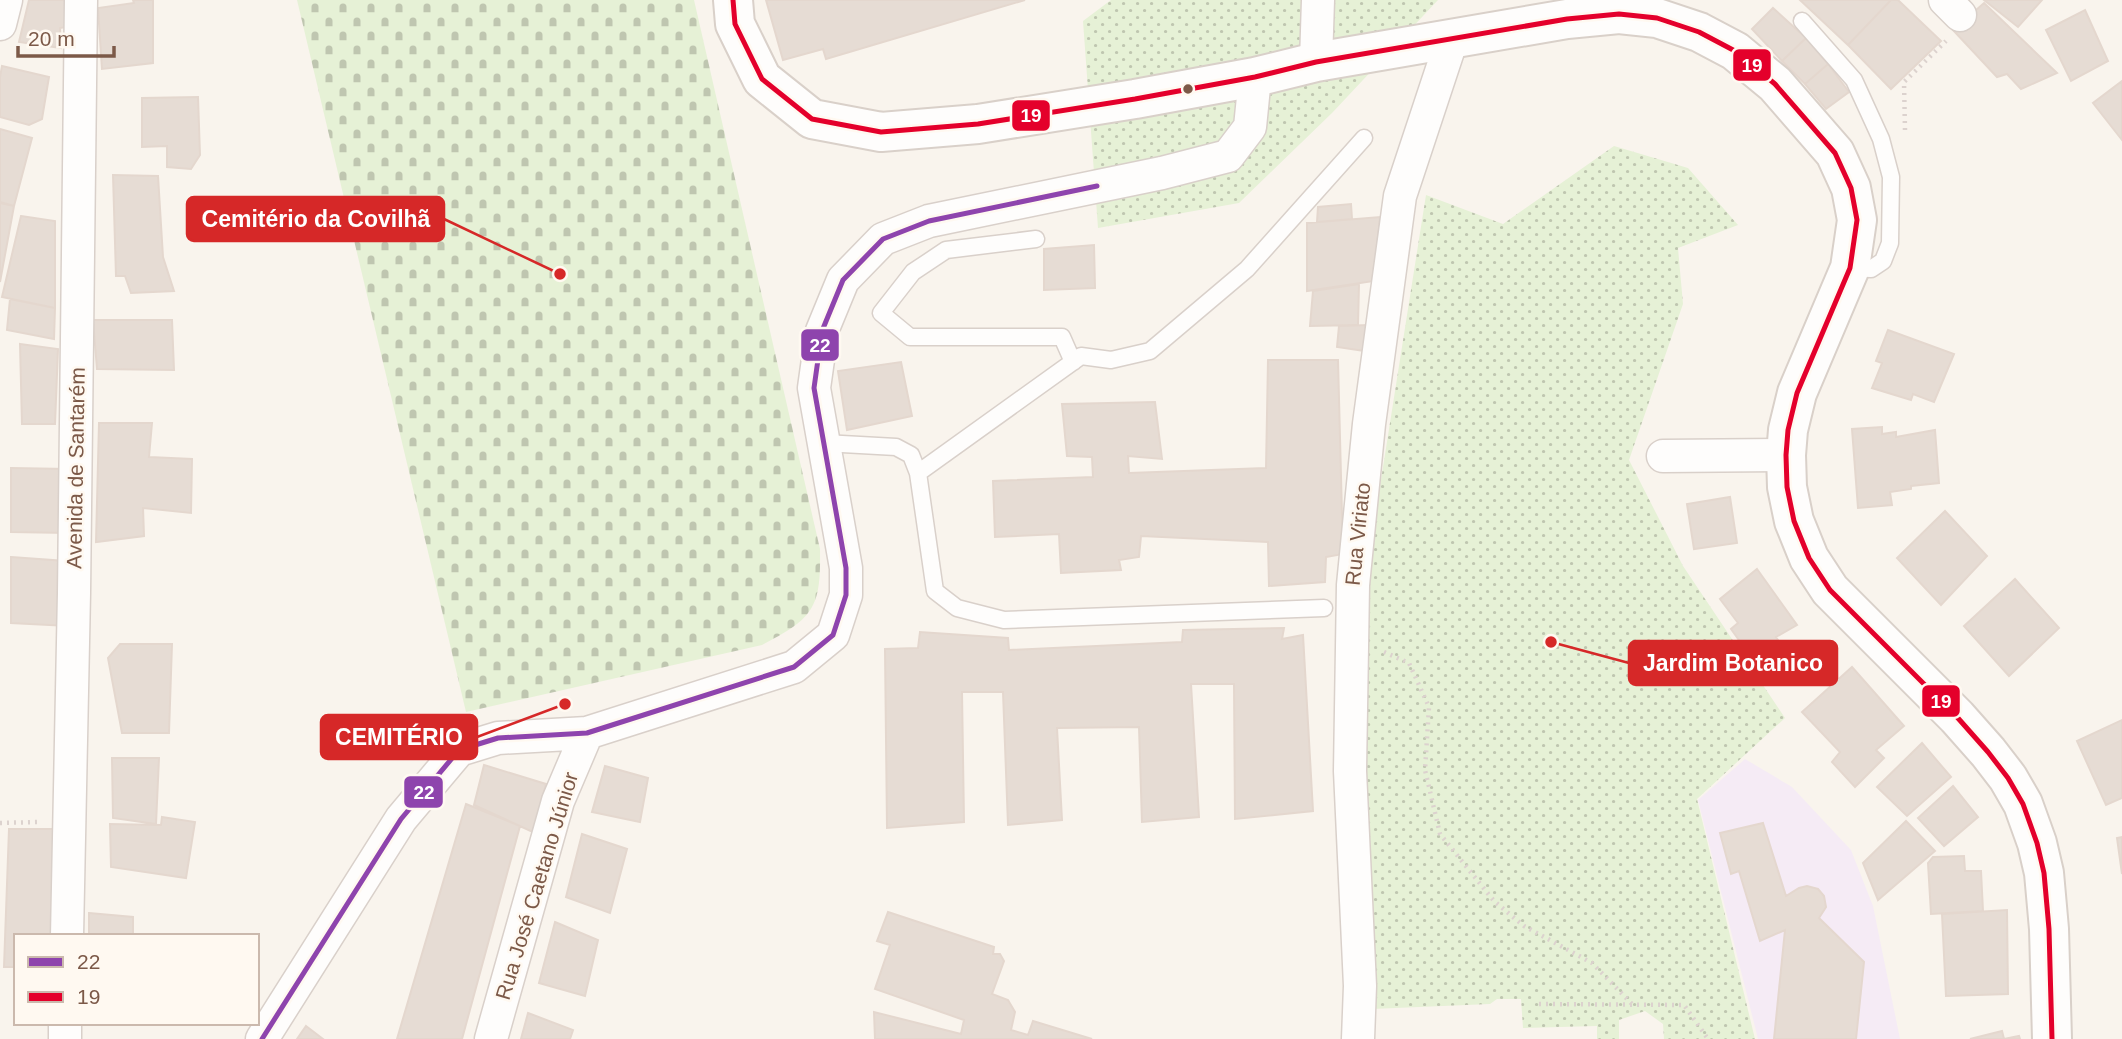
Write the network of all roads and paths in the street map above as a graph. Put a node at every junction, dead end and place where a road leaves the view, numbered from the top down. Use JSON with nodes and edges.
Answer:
{"nodes":[{"id":1,"x":6,"y":0,"type":"edge"},
{"id":2,"x":81,"y":0,"type":"edge"},
{"id":3,"x":733,"y":0,"type":"edge"},
{"id":4,"x":1318,"y":0,"type":"edge"},
{"id":5,"x":1802,"y":21,"type":"dead end"},
{"id":6,"x":0,"y":24,"type":"edge"},
{"id":7,"x":1452,"y":39,"type":"junction"},
{"id":8,"x":1316,"y":62,"type":"junction"},
{"id":9,"x":1255,"y":77,"type":"junction"},
{"id":10,"x":1364,"y":138,"type":"dead end"},
{"id":11,"x":1036,"y":239,"type":"dead end"},
{"id":12,"x":1850,"y":268,"type":"junction"},
{"id":13,"x":1073,"y":362,"type":"junction"},
{"id":14,"x":824,"y":443,"type":"junction"},
{"id":15,"x":1786,"y":455,"type":"junction"},
{"id":16,"x":1662,"y":456,"type":"dead end"},
{"id":17,"x":918,"y":473,"type":"junction"},
{"id":18,"x":1324,"y":608,"type":"dead end"},
{"id":19,"x":1352,"y":638,"type":"junction"},
{"id":20,"x":587,"y":733,"type":"junction"},
{"id":21,"x":67,"y":934,"type":"edge"},
{"id":22,"x":1633,"y":1003,"type":"junction"},
{"id":23,"x":1539,"y":1004,"type":"dead end"},
{"id":24,"x":262,"y":1039,"type":"edge"},
{"id":25,"x":491,"y":1039,"type":"edge"},
{"id":26,"x":1358,"y":1039,"type":"edge"},
{"id":27,"x":1708,"y":1039,"type":"edge"},
{"id":28,"x":2052,"y":1039,"type":"edge"}],
"edges":[{"from":1,"to":6,"type":"street"},
{"from":2,"to":21,"type":"street","name":"Avenida de Santarém"},
{"from":3,"to":9,"type":"main road"},
{"from":4,"to":8,"type":"street"},
{"from":5,"to":12,"type":"lane"},
{"from":7,"to":8,"type":"main road"},
{"from":7,"to":12,"type":"main road"},
{"from":7,"to":19,"type":"street","name":"Rua Viriato"},
{"from":8,"to":9,"type":"main road"},
{"from":9,"to":14,"type":"street"},
{"from":10,"to":13,"type":"lane"},
{"from":11,"to":13,"type":"lane"},
{"from":12,"to":15,"type":"main road"},
{"from":13,"to":17,"type":"lane"},
{"from":14,"to":17,"type":"lane"},
{"from":14,"to":20,"type":"street"},
{"from":15,"to":16,"type":"street"},
{"from":15,"to":28,"type":"main road"},
{"from":17,"to":18,"type":"lane"},
{"from":19,"to":22,"type":"path"},
{"from":19,"to":26,"type":"street","name":"Rua Viriato"},
{"from":20,"to":24,"type":"street"},
{"from":20,"to":25,"type":"street","name":"Rua José Caetano Júnior"},
{"from":22,"to":23,"type":"path"},
{"from":22,"to":27,"type":"path"}]}
